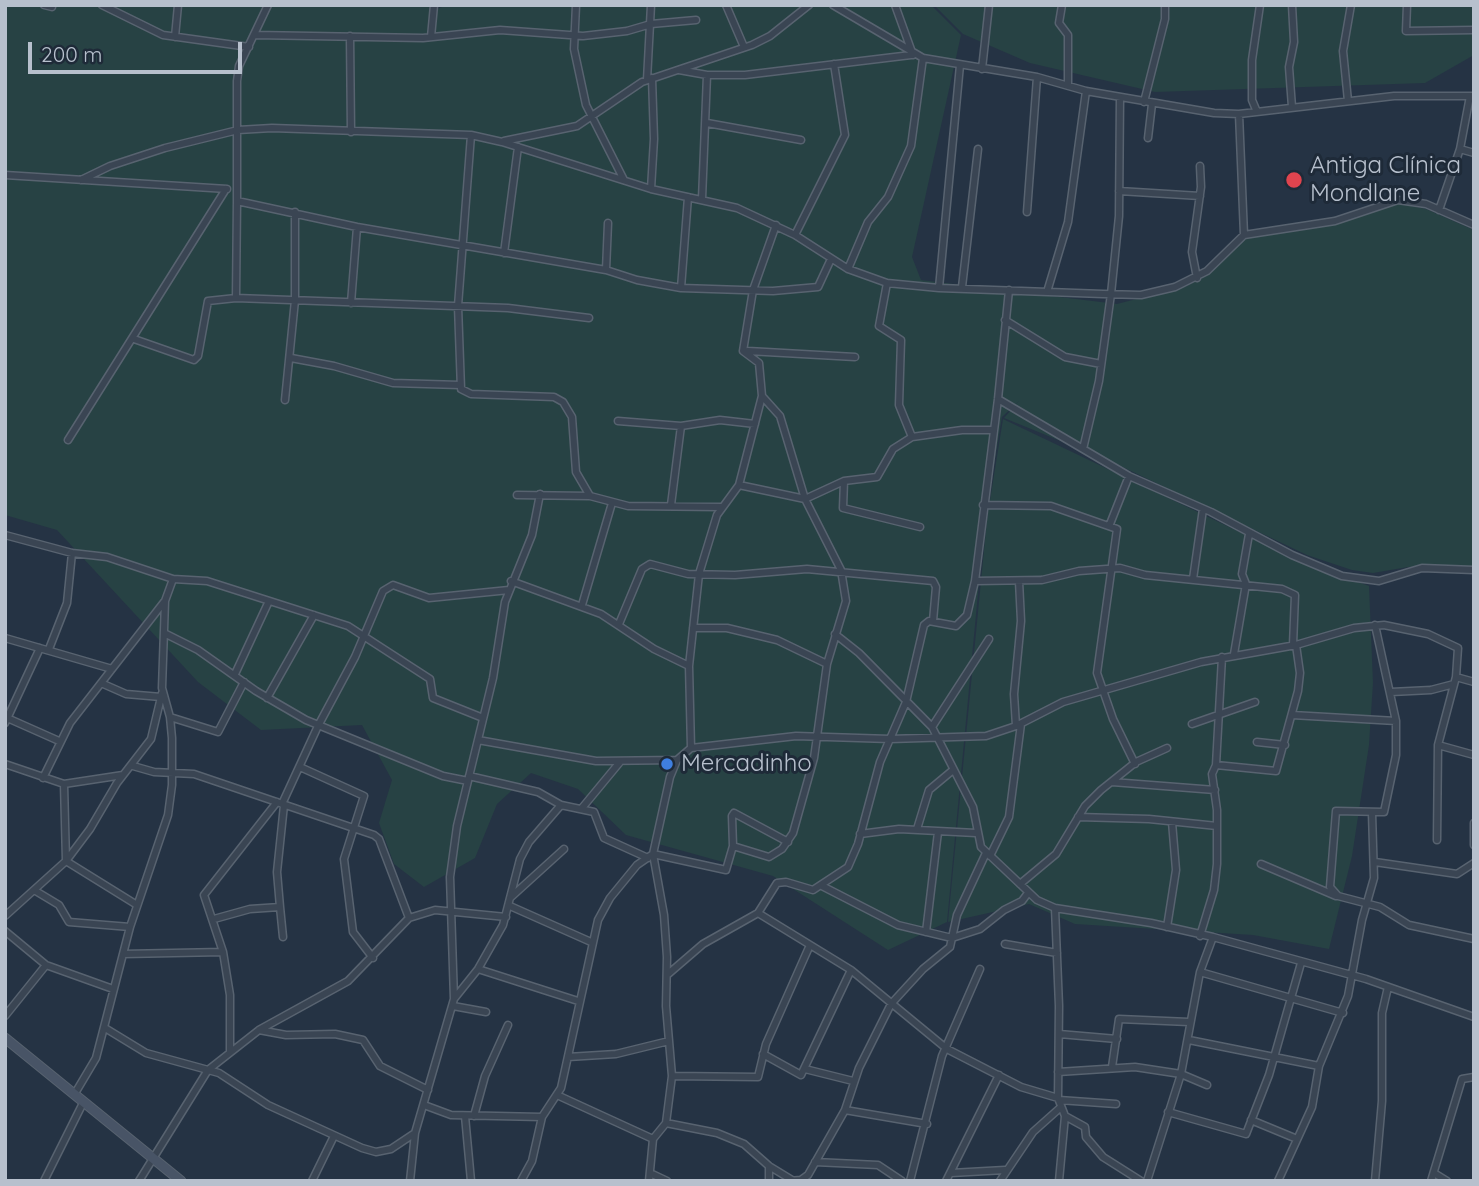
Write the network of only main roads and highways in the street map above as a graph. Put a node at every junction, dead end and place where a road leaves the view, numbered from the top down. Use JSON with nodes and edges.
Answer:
{"nodes":[{"id":1,"x":5,"y":1038,"type":"edge"},
{"id":2,"x":181,"y":1181,"type":"edge"}],
"edges":[{"from":1,"to":2,"type":"main road"}]}
